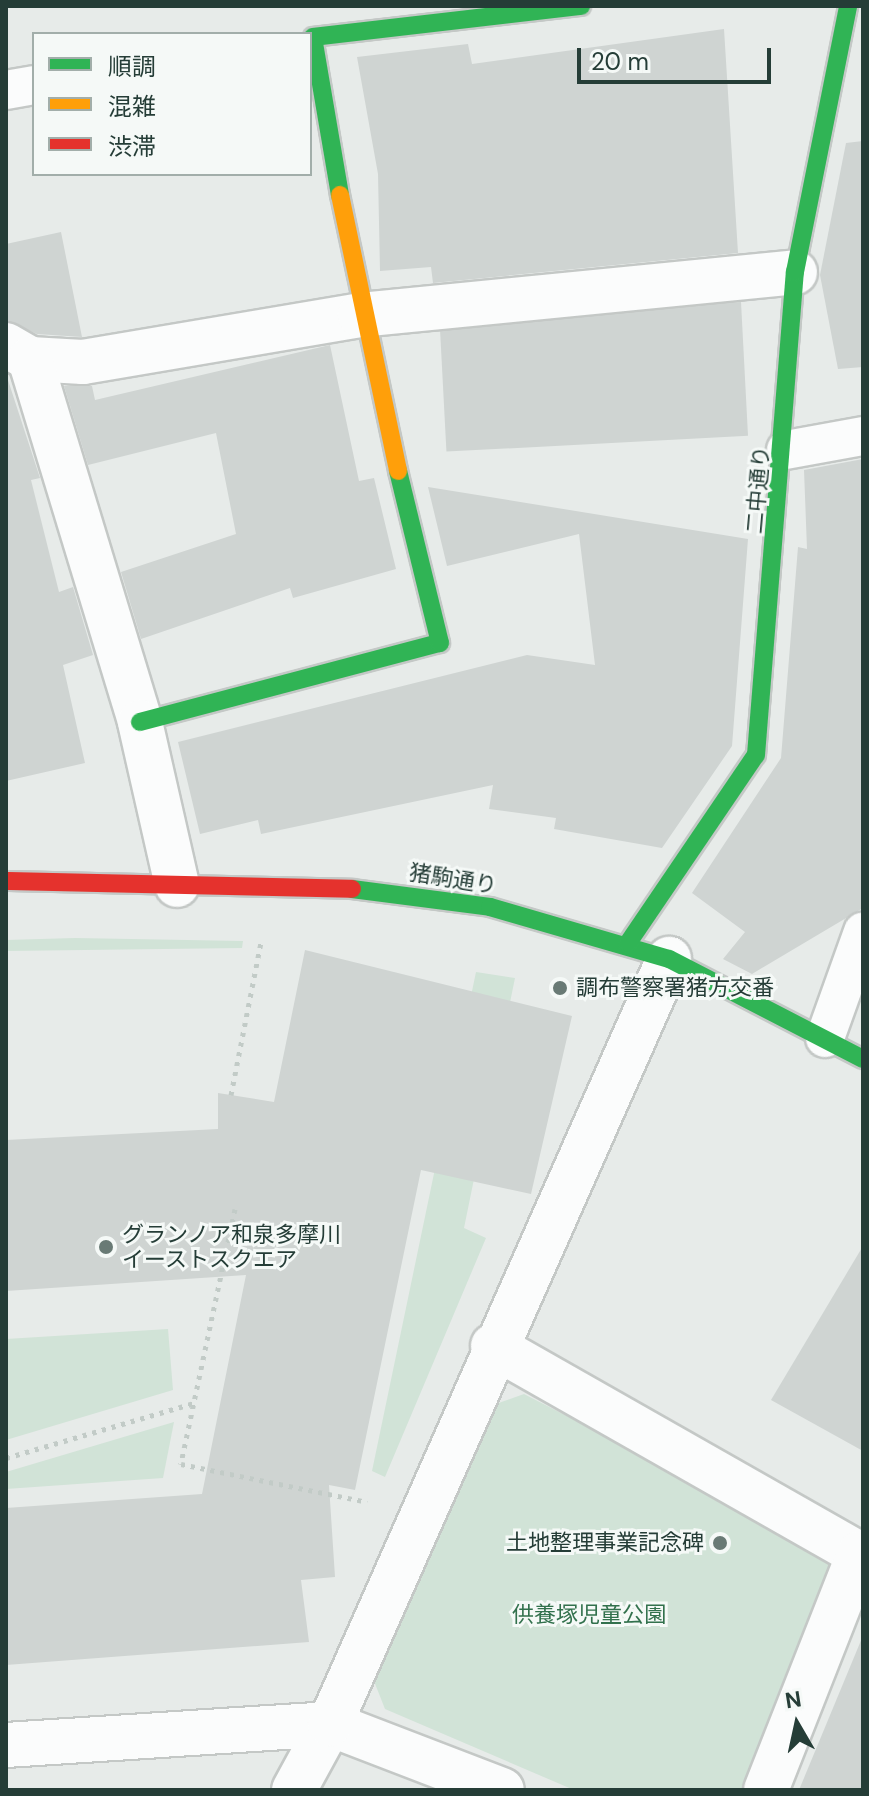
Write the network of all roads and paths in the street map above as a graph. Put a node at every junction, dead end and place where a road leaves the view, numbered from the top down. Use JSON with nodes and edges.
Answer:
{"nodes":[{"id":1,"x":581,"y":6,"type":"edge"},
{"id":2,"x":848,"y":6,"type":"edge"},
{"id":3,"x":441,"y":12,"type":"edge"},
{"id":4,"x":32,"y":85,"type":"edge"},
{"id":5,"x":6,"y":90,"type":"edge"},
{"id":6,"x":795,"y":272,"type":"junction"},
{"id":7,"x":360,"y":315,"type":"junction"},
{"id":8,"x":18,"y":352,"type":"edge"},
{"id":9,"x":863,"y":436,"type":"edge"},
{"id":10,"x":786,"y":450,"type":"junction"},
{"id":11,"x":140,"y":722,"type":"junction"},
{"id":12,"x":6,"y":881,"type":"edge"},
{"id":13,"x":177,"y":885,"type":"junction"},
{"id":14,"x":863,"y":932,"type":"edge"},
{"id":15,"x":262,"y":937,"type":"dead end"},
{"id":16,"x":628,"y":943,"type":"junction"},
{"id":17,"x":669,"y":959,"type":"junction"},
{"id":18,"x":825,"y":1038,"type":"junction"},
{"id":19,"x":863,"y":1059,"type":"edge"},
{"id":20,"x":231,"y":1095,"type":"dead end"},
{"id":21,"x":235,"y":1209,"type":"dead end"},
{"id":22,"x":493,"y":1346,"type":"junction"},
{"id":23,"x":194,"y":1403,"type":"junction"},
{"id":24,"x":6,"y":1458,"type":"edge"},
{"id":25,"x":376,"y":1505,"type":"dead end"},
{"id":26,"x":861,"y":1555,"type":"edge"},
{"id":27,"x":330,"y":1724,"type":"junction"},
{"id":28,"x":6,"y":1745,"type":"edge"},
{"id":29,"x":294,"y":1790,"type":"edge"},
{"id":30,"x":502,"y":1790,"type":"edge"},
{"id":31,"x":766,"y":1790,"type":"edge"}],
"edges":[{"from":1,"to":3,"type":"street"},
{"from":2,"to":6,"type":"street","name":"二中通り"},
{"from":3,"to":7,"type":"street"},
{"from":4,"to":5,"type":"lane"},
{"from":6,"to":7,"type":"street"},
{"from":6,"to":10,"type":"street","name":"二中通り"},
{"from":7,"to":8,"type":"street"},
{"from":7,"to":11,"type":"street"},
{"from":8,"to":11,"type":"street"},
{"from":9,"to":10,"type":"lane"},
{"from":10,"to":16,"type":"street","name":"二中通り"},
{"from":11,"to":13,"type":"street"},
{"from":12,"to":13,"type":"street","name":"猪駒通り"},
{"from":13,"to":16,"type":"street","name":"猪駒通り"},
{"from":14,"to":18,"type":"lane"},
{"from":15,"to":20,"type":"path"},
{"from":16,"to":17,"type":"street","name":"猪駒通り"},
{"from":17,"to":18,"type":"street","name":"猪駒通り"},
{"from":17,"to":22,"type":"street"},
{"from":18,"to":19,"type":"street","name":"猪駒通り"},
{"from":21,"to":23,"type":"path"},
{"from":22,"to":26,"type":"street"},
{"from":22,"to":27,"type":"street"},
{"from":23,"to":24,"type":"path"},
{"from":23,"to":25,"type":"path"},
{"from":26,"to":31,"type":"street"},
{"from":27,"to":28,"type":"street"},
{"from":27,"to":29,"type":"street"},
{"from":27,"to":30,"type":"street"}]}
